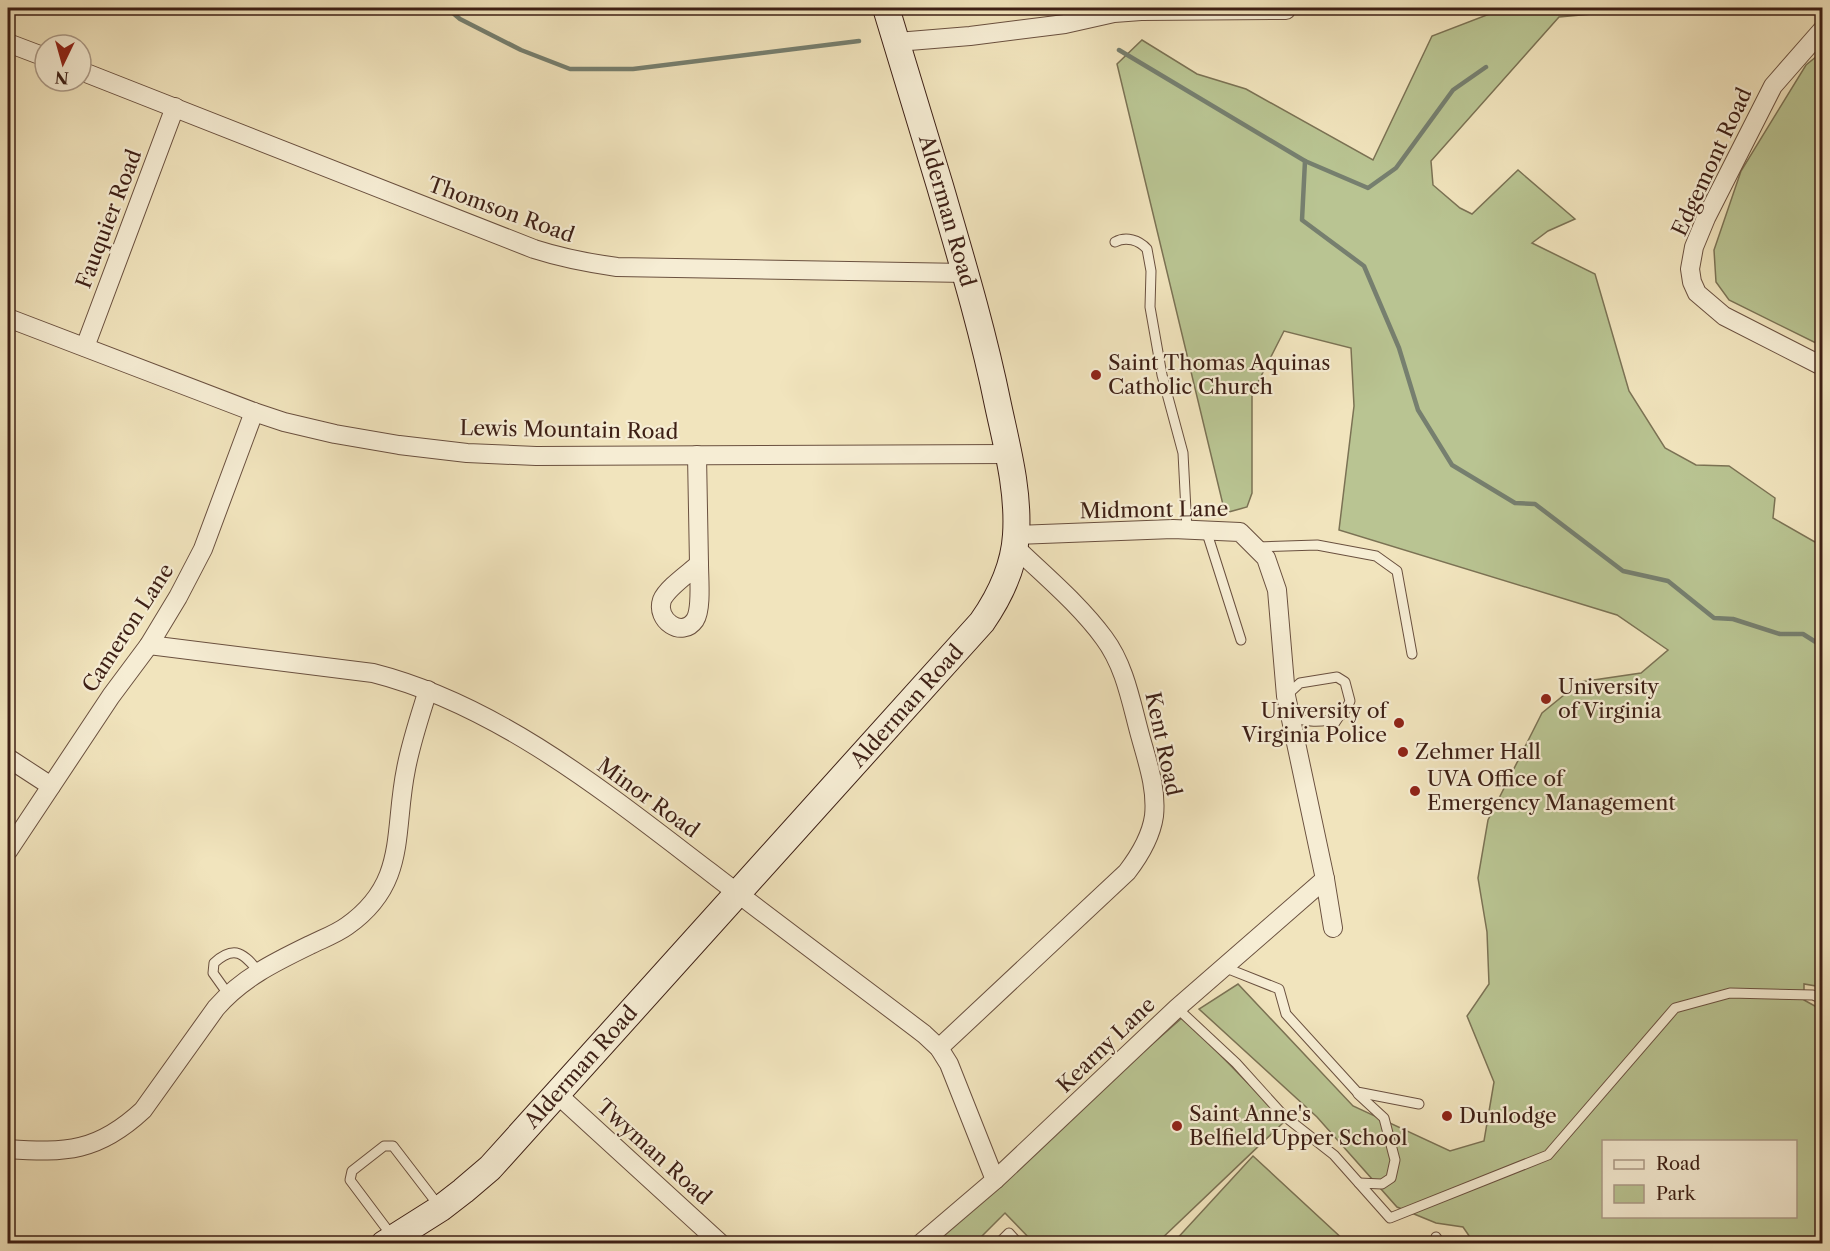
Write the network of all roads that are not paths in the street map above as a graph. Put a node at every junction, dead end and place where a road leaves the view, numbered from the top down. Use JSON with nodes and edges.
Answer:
{"nodes":[{"id":1,"x":886,"y":8,"type":"edge"},
{"id":2,"x":1286,"y":10,"type":"dead end"},
{"id":3,"x":1822,"y":30,"type":"edge"},
{"id":4,"x":897,"y":42,"type":"junction"},
{"id":5,"x":8,"y":43,"type":"edge"},
{"id":6,"x":33,"y":52,"type":"edge"},
{"id":7,"x":93,"y":76,"type":"edge"},
{"id":8,"x":175,"y":107,"type":"junction"},
{"id":9,"x":1115,"y":242,"type":"dead end"},
{"id":10,"x":966,"y":273,"type":"junction"},
{"id":11,"x":8,"y":318,"type":"edge"},
{"id":12,"x":85,"y":346,"type":"junction"},
{"id":13,"x":1822,"y":366,"type":"edge"},
{"id":14,"x":254,"y":412,"type":"junction"},
{"id":15,"x":1008,"y":454,"type":"junction"},
{"id":16,"x":697,"y":455,"type":"junction"},
{"id":17,"x":1187,"y":530,"type":"junction"},
{"id":18,"x":1206,"y":530,"type":"junction"},
{"id":19,"x":1016,"y":541,"type":"junction"},
{"id":20,"x":1256,"y":548,"type":"junction"},
{"id":21,"x":699,"y":564,"type":"dead end"},
{"id":22,"x":1240,"y":640,"type":"dead end"},
{"id":23,"x":149,"y":645,"type":"junction"},
{"id":24,"x":1412,"y":654,"type":"dead end"},
{"id":25,"x":1291,"y":687,"type":"junction"},
{"id":26,"x":428,"y":690,"type":"junction"},
{"id":27,"x":1338,"y":717,"type":"junction"},
{"id":28,"x":1299,"y":718,"type":"junction"},
{"id":29,"x":1319,"y":720,"type":"junction"},
{"id":30,"x":8,"y":758,"type":"edge"},
{"id":31,"x":51,"y":786,"type":"junction"},
{"id":32,"x":8,"y":851,"type":"edge"},
{"id":33,"x":1325,"y":879,"type":"junction"},
{"id":34,"x":738,"y":893,"type":"junction"},
{"id":35,"x":1333,"y":928,"type":"dead end"},
{"id":36,"x":1223,"y":968,"type":"junction"},
{"id":37,"x":259,"y":972,"type":"junction"},
{"id":38,"x":228,"y":994,"type":"junction"},
{"id":39,"x":1822,"y":999,"type":"edge"},
{"id":40,"x":1177,"y":1008,"type":"junction"},
{"id":41,"x":939,"y":1048,"type":"junction"},
{"id":42,"x":1357,"y":1092,"type":"junction"},
{"id":43,"x":557,"y":1094,"type":"junction"},
{"id":44,"x":1419,"y":1104,"type":"dead end"},
{"id":45,"x":8,"y":1149,"type":"edge"},
{"id":46,"x":995,"y":1179,"type":"junction"},
{"id":47,"x":1359,"y":1183,"type":"junction"},
{"id":48,"x":441,"y":1208,"type":"junction"},
{"id":49,"x":388,"y":1240,"type":"edge"},
{"id":50,"x":721,"y":1244,"type":"edge"},
{"id":51,"x":920,"y":1244,"type":"edge"},
{"id":52,"x":998,"y":1244,"type":"edge"},
{"id":53,"x":1019,"y":1244,"type":"edge"}],
"edges":[{"from":1,"to":4,"type":"main road","name":"Alderman Road"},
{"from":2,"to":4,"type":"street"},
{"from":3,"to":13,"type":"street","name":"Edgemont Road"},
{"from":4,"to":10,"type":"main road","name":"Alderman Road"},
{"from":5,"to":6,"type":"street"},
{"from":7,"to":8,"type":"street","name":"Thomson Road"},
{"from":8,"to":10,"type":"street","name":"Thomson Road"},
{"from":8,"to":12,"type":"street","name":"Fauquier Road"},
{"from":9,"to":17,"type":"lane"},
{"from":10,"to":15,"type":"main road","name":"Alderman Road"},
{"from":11,"to":12,"type":"street","name":"Lewis Mountain Road"},
{"from":12,"to":14,"type":"street","name":"Lewis Mountain Road"},
{"from":14,"to":16,"type":"street","name":"Lewis Mountain Road"},
{"from":14,"to":23,"type":"street","name":"Cameron Lane"},
{"from":15,"to":16,"type":"street","name":"Lewis Mountain Road"},
{"from":15,"to":19,"type":"main road","name":"Alderman Road"},
{"from":16,"to":21,"type":"street"},
{"from":17,"to":18,"type":"street","name":"Midmont Lane"},
{"from":17,"to":19,"type":"street","name":"Midmont Lane"},
{"from":18,"to":20,"type":"street","name":"Midmont Lane"},
{"from":18,"to":22,"type":"lane"},
{"from":19,"to":34,"type":"main road","name":"Alderman Road"},
{"from":19,"to":41,"type":"street","name":"Kent Road"},
{"from":20,"to":24,"type":"lane"},
{"from":20,"to":25,"type":"street","name":"Midmont Lane"},
{"from":23,"to":26,"type":"street","name":"Minor Road"},
{"from":23,"to":31,"type":"street","name":"Cameron Lane"},
{"from":25,"to":27,"type":"lane"},
{"from":25,"to":28,"type":"street","name":"Midmont Lane"},
{"from":26,"to":34,"type":"street","name":"Minor Road"},
{"from":26,"to":37,"type":"street"},
{"from":27,"to":29,"type":"lane"},
{"from":27,"to":29,"type":"lane"},
{"from":28,"to":29,"type":"lane"},
{"from":28,"to":33,"type":"street","name":"Midmont Lane"},
{"from":30,"to":31,"type":"street"},
{"from":31,"to":32,"type":"street","name":"Cameron Lane"},
{"from":33,"to":35,"type":"street","name":"Midmont Lane"},
{"from":33,"to":36,"type":"street","name":"Kearny Lane"},
{"from":34,"to":41,"type":"street","name":"Minor Road"},
{"from":34,"to":43,"type":"main road","name":"Alderman Road"},
{"from":36,"to":40,"type":"street","name":"Kearny Lane"},
{"from":36,"to":42,"type":"lane"},
{"from":37,"to":38,"type":"street"},
{"from":37,"to":38,"type":"lane"},
{"from":38,"to":45,"type":"street"},
{"from":39,"to":47,"type":"lane"},
{"from":40,"to":46,"type":"street","name":"Kearny Lane"},
{"from":40,"to":47,"type":"lane"},
{"from":41,"to":46,"type":"street","name":"Minor Road"},
{"from":42,"to":44,"type":"lane"},
{"from":42,"to":47,"type":"lane"},
{"from":43,"to":48,"type":"main road","name":"Alderman Road"},
{"from":43,"to":50,"type":"street","name":"Twyman Road"},
{"from":46,"to":51,"type":"street","name":"Kearny Lane"},
{"from":48,"to":49,"type":"main road","name":"Alderman Road"},
{"from":48,"to":49,"type":"lane"},
{"from":52,"to":53,"type":"lane"}]}
